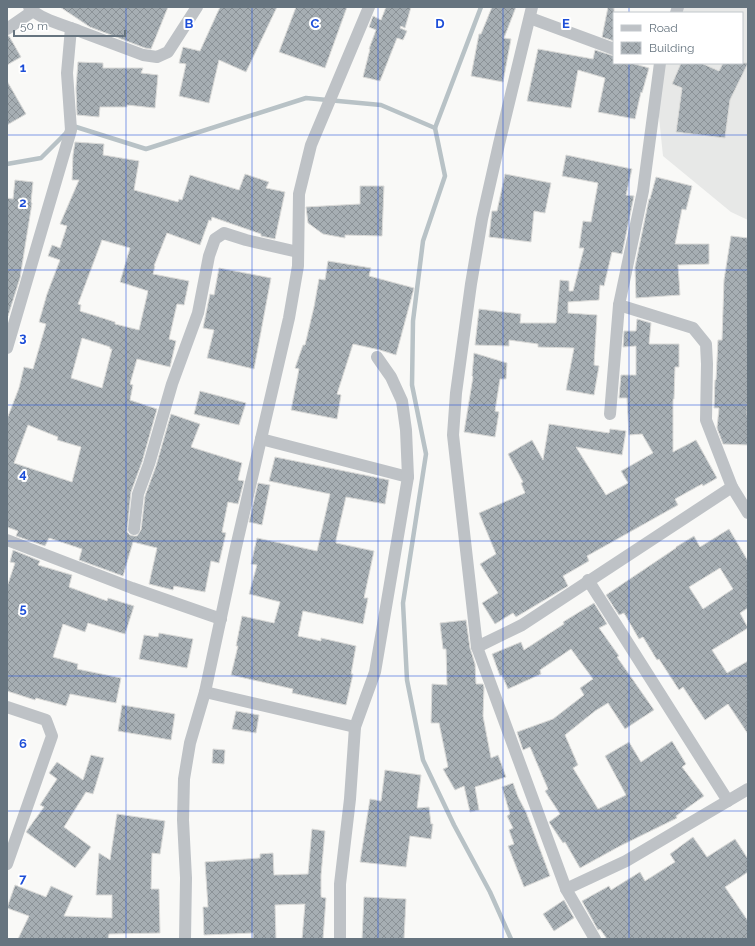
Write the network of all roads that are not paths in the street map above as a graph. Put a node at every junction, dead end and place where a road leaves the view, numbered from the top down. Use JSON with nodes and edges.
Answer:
{"nodes":[{"id":1,"x":197,"y":7,"type":"edge"},
{"id":2,"x":369,"y":7,"type":"edge"},
{"id":3,"x":31,"y":9,"type":"edge"},
{"id":4,"x":531,"y":12,"type":"edge"},
{"id":5,"x":71,"y":28,"type":"junction"},
{"id":6,"x":7,"y":29,"type":"edge"},
{"id":7,"x":613,"y":49,"type":"edge"},
{"id":8,"x":657,"y":64,"type":"edge"},
{"id":9,"x":298,"y":252,"type":"junction"},
{"id":10,"x":619,"y":305,"type":"junction"},
{"id":11,"x":7,"y":348,"type":"edge"},
{"id":12,"x":377,"y":357,"type":"dead end"},
{"id":13,"x":610,"y":414,"type":"dead end"},
{"id":14,"x":261,"y":439,"type":"junction"},
{"id":15,"x":408,"y":477,"type":"junction"},
{"id":16,"x":732,"y":487,"type":"junction"},
{"id":17,"x":746,"y":505,"type":"edge"},
{"id":18,"x":134,"y":529,"type":"dead end"},
{"id":19,"x":7,"y":540,"type":"edge"},
{"id":20,"x":588,"y":580,"type":"junction"},
{"id":21,"x":221,"y":619,"type":"junction"},
{"id":22,"x":477,"y":647,"type":"junction"},
{"id":23,"x":205,"y":692,"type":"junction"},
{"id":24,"x":7,"y":707,"type":"edge"},
{"id":25,"x":355,"y":727,"type":"junction"},
{"id":26,"x":748,"y":789,"type":"edge"},
{"id":27,"x":728,"y":801,"type":"junction"},
{"id":28,"x":7,"y":864,"type":"edge"},
{"id":29,"x":566,"y":890,"type":"junction"},
{"id":30,"x":185,"y":939,"type":"edge"},
{"id":31,"x":340,"y":939,"type":"edge"},
{"id":32,"x":595,"y":939,"type":"edge"}],
"edges":[{"from":1,"to":5,"type":"street"},
{"from":2,"to":9,"type":"street"},
{"from":3,"to":5,"type":"street"},
{"from":3,"to":6,"type":"street"},
{"from":4,"to":7,"type":"street"},
{"from":4,"to":22,"type":"street"},
{"from":5,"to":11,"type":"street"},
{"from":8,"to":10,"type":"street"},
{"from":9,"to":14,"type":"street"},
{"from":9,"to":18,"type":"street"},
{"from":10,"to":13,"type":"street"},
{"from":10,"to":16,"type":"street"},
{"from":12,"to":15,"type":"street"},
{"from":14,"to":15,"type":"street"},
{"from":14,"to":21,"type":"street"},
{"from":15,"to":25,"type":"street"},
{"from":16,"to":17,"type":"street"},
{"from":16,"to":20,"type":"street"},
{"from":19,"to":21,"type":"street"},
{"from":20,"to":22,"type":"street"},
{"from":20,"to":27,"type":"street"},
{"from":21,"to":23,"type":"street"},
{"from":22,"to":29,"type":"street"},
{"from":23,"to":25,"type":"street"},
{"from":23,"to":30,"type":"street"},
{"from":24,"to":28,"type":"street"},
{"from":25,"to":31,"type":"street"},
{"from":26,"to":27,"type":"street"},
{"from":27,"to":29,"type":"street"},
{"from":29,"to":32,"type":"street"}]}
